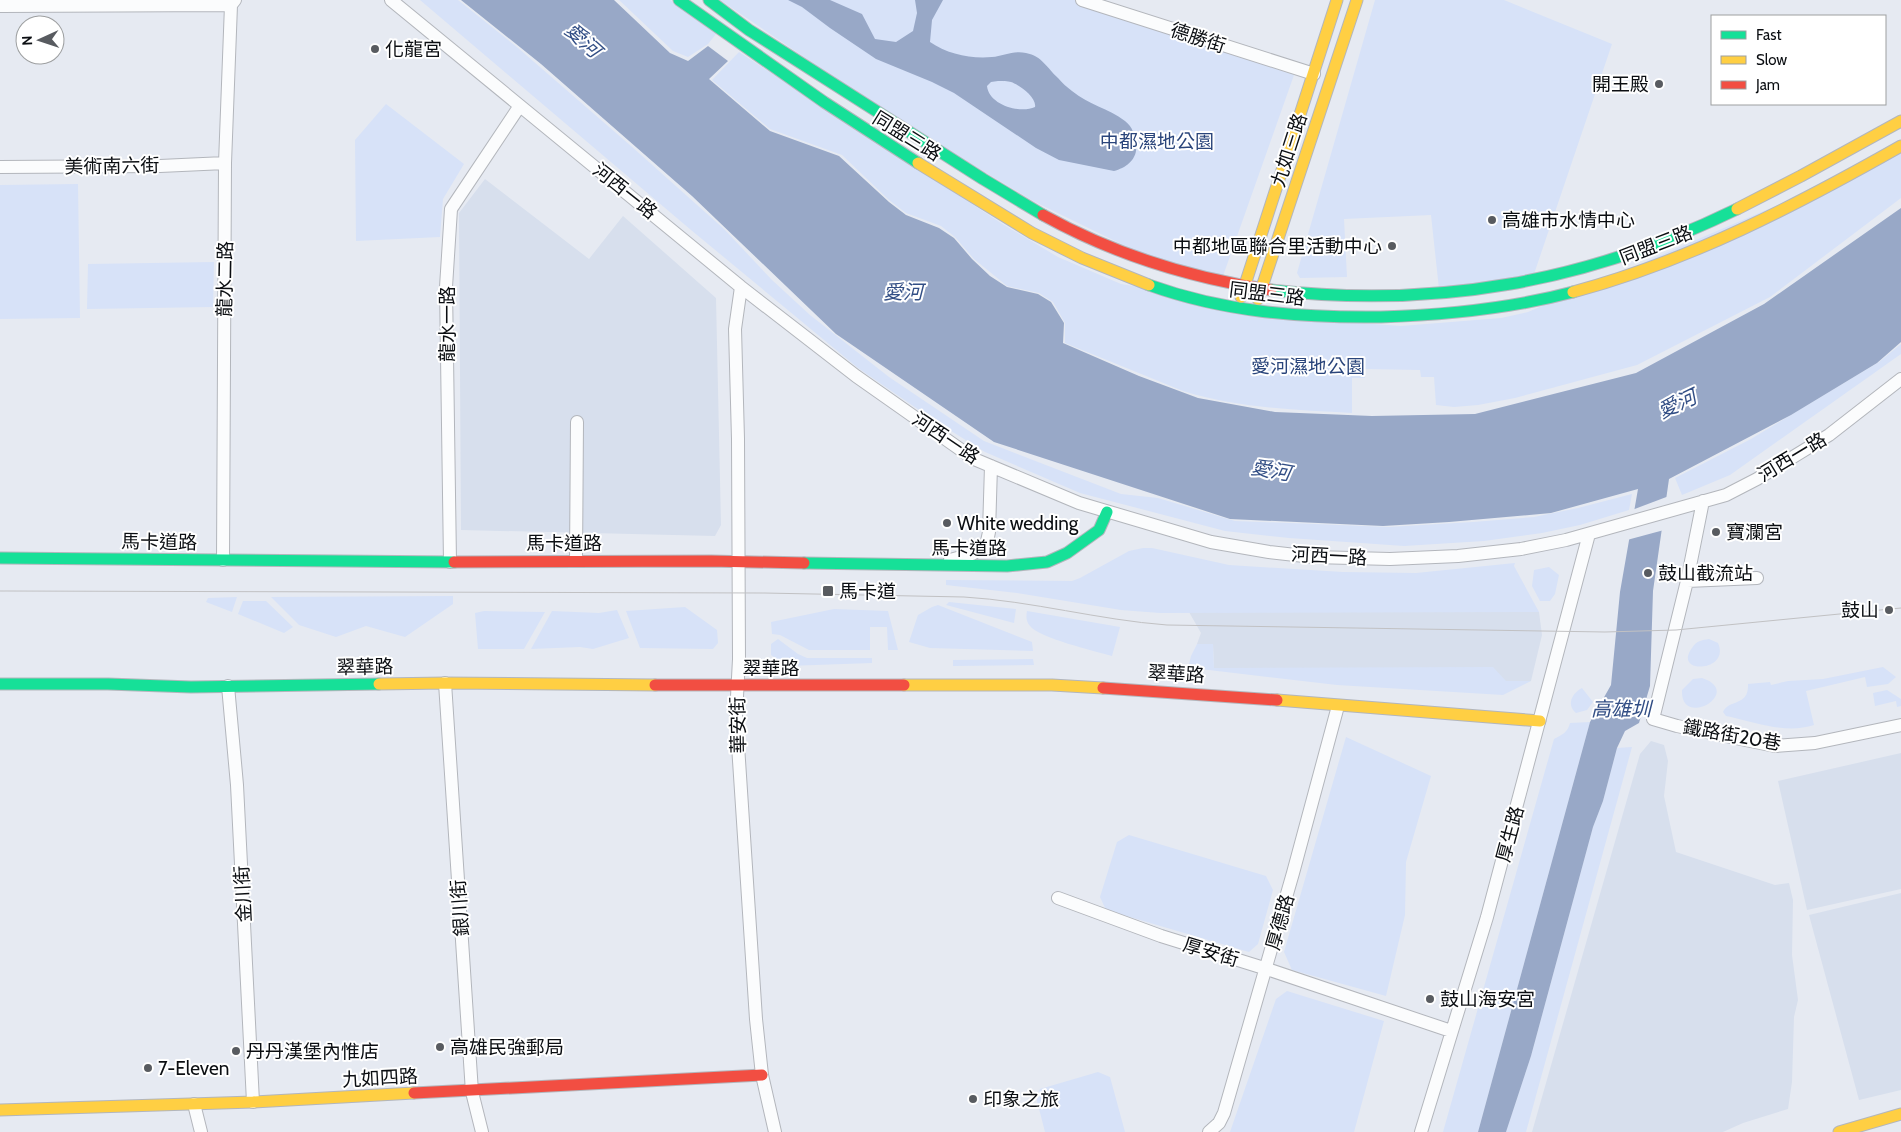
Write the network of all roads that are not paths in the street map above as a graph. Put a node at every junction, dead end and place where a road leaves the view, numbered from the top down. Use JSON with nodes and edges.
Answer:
{"nodes":[{"id":1,"x":391,"y":0,"type":"edge"},
{"id":2,"x":680,"y":0,"type":"edge"},
{"id":3,"x":709,"y":0,"type":"edge"},
{"id":4,"x":1082,"y":0,"type":"edge"},
{"id":5,"x":1337,"y":0,"type":"edge"},
{"id":6,"x":1356,"y":0,"type":"edge"},
{"id":7,"x":233,"y":2,"type":"edge"},
{"id":8,"x":0,"y":6,"type":"edge"},
{"id":9,"x":1314,"y":74,"type":"junction"},
{"id":10,"x":519,"y":107,"type":"junction"},
{"id":11,"x":1901,"y":121,"type":"edge"},
{"id":12,"x":1901,"y":146,"type":"edge"},
{"id":13,"x":225,"y":163,"type":"junction"},
{"id":14,"x":0,"y":166,"type":"edge"},
{"id":15,"x":1538,"y":280,"type":"junction"},
{"id":16,"x":741,"y":287,"type":"junction"},
{"id":17,"x":1243,"y":287,"type":"junction"},
{"id":18,"x":1261,"y":290,"type":"junction"},
{"id":19,"x":1391,"y":295,"type":"junction"},
{"id":20,"x":1542,"y":300,"type":"junction"},
{"id":21,"x":1236,"y":309,"type":"junction"},
{"id":22,"x":1254,"y":312,"type":"junction"},
{"id":23,"x":1391,"y":317,"type":"junction"},
{"id":24,"x":1901,"y":379,"type":"edge"},
{"id":25,"x":577,"y":422,"type":"dead end"},
{"id":26,"x":991,"y":466,"type":"junction"},
{"id":27,"x":1702,"y":501,"type":"junction"},
{"id":28,"x":1107,"y":512,"type":"junction"},
{"id":29,"x":1589,"y":534,"type":"junction"},
{"id":30,"x":0,"y":558,"type":"edge"},
{"id":31,"x":223,"y":560,"type":"junction"},
{"id":32,"x":576,"y":560,"type":"junction"},
{"id":33,"x":450,"y":562,"type":"junction"},
{"id":34,"x":738,"y":562,"type":"junction"},
{"id":35,"x":923,"y":566,"type":"junction"},
{"id":36,"x":1757,"y":578,"type":"dead end"},
{"id":37,"x":1687,"y":581,"type":"junction"},
{"id":38,"x":445,"y":683,"type":"junction"},
{"id":39,"x":0,"y":684,"type":"edge"},
{"id":40,"x":738,"y":685,"type":"junction"},
{"id":41,"x":228,"y":686,"type":"junction"},
{"id":42,"x":1338,"y":706,"type":"junction"},
{"id":43,"x":1540,"y":721,"type":"junction"},
{"id":44,"x":1901,"y":725,"type":"edge"},
{"id":45,"x":1058,"y":898,"type":"dead end"},
{"id":46,"x":1267,"y":969,"type":"junction"},
{"id":47,"x":1451,"y":1031,"type":"junction"},
{"id":48,"x":762,"y":1075,"type":"junction"},
{"id":49,"x":472,"y":1092,"type":"junction"},
{"id":50,"x":253,"y":1102,"type":"junction"},
{"id":51,"x":194,"y":1104,"type":"junction"},
{"id":52,"x":0,"y":1110,"type":"edge"},
{"id":53,"x":1901,"y":1114,"type":"edge"},
{"id":54,"x":201,"y":1132,"type":"edge"},
{"id":55,"x":482,"y":1132,"type":"edge"},
{"id":56,"x":775,"y":1132,"type":"edge"},
{"id":57,"x":1209,"y":1132,"type":"edge"},
{"id":58,"x":1421,"y":1132,"type":"edge"},
{"id":59,"x":1839,"y":1132,"type":"edge"}],
"edges":[{"from":1,"to":10,"type":"street","name":"河西一路"},
{"from":2,"to":21,"type":"street","name":"同盟三路"},
{"from":3,"to":17,"type":"street","name":"同盟三路"},
{"from":4,"to":9,"type":"street","name":"德勝街"},
{"from":5,"to":9,"type":"street","name":"九如三路"},
{"from":6,"to":18,"type":"street","name":"九如三路"},
{"from":7,"to":8,"type":"street"},
{"from":7,"to":13,"type":"street","name":"龍水二路"},
{"from":9,"to":17,"type":"street","name":"九如三路"},
{"from":10,"to":16,"type":"street","name":"河西一路"},
{"from":10,"to":33,"type":"street","name":"龍水一路"},
{"from":11,"to":15,"type":"street","name":"同盟三路"},
{"from":12,"to":20,"type":"street","name":"同盟三路"},
{"from":13,"to":14,"type":"street","name":"美術南六街"},
{"from":13,"to":31,"type":"street","name":"龍水二路"},
{"from":15,"to":19,"type":"street","name":"同盟三路"},
{"from":15,"to":20,"type":"street"},
{"from":16,"to":26,"type":"street","name":"河西一路"},
{"from":16,"to":34,"type":"street","name":"華安街"},
{"from":17,"to":18,"type":"street","name":"同盟三路"},
{"from":17,"to":21,"type":"street","name":"九如三路"},
{"from":18,"to":19,"type":"street","name":"同盟三路"},
{"from":18,"to":22,"type":"street","name":"九如三路"},
{"from":19,"to":23,"type":"street"},
{"from":20,"to":23,"type":"street","name":"同盟三路"},
{"from":21,"to":22,"type":"street","name":"同盟三路"},
{"from":22,"to":23,"type":"street","name":"同盟三路"},
{"from":24,"to":27,"type":"street","name":"河西一路"},
{"from":25,"to":32,"type":"street"},
{"from":26,"to":28,"type":"street","name":"河西一路"},
{"from":26,"to":35,"type":"street"},
{"from":27,"to":29,"type":"street","name":"河西一路"},
{"from":27,"to":37,"type":"street"},
{"from":28,"to":29,"type":"street","name":"河西一路"},
{"from":28,"to":35,"type":"street","name":"馬卡道路"},
{"from":29,"to":43,"type":"street","name":"厚生路"},
{"from":30,"to":31,"type":"street","name":"馬卡道路"},
{"from":31,"to":33,"type":"street","name":"馬卡道路"},
{"from":32,"to":33,"type":"street","name":"馬卡道路"},
{"from":32,"to":34,"type":"street","name":"馬卡道路"},
{"from":34,"to":35,"type":"street","name":"馬卡道路"},
{"from":34,"to":40,"type":"street","name":"華安街"},
{"from":36,"to":37,"type":"street"},
{"from":37,"to":44,"type":"street","name":"鐵路街20巷"},
{"from":38,"to":40,"type":"street","name":"翠華路"},
{"from":38,"to":41,"type":"street","name":"翠華路"},
{"from":38,"to":49,"type":"street","name":"銀川街"},
{"from":39,"to":41,"type":"street","name":"翠華路"},
{"from":40,"to":42,"type":"street","name":"翠華路"},
{"from":40,"to":48,"type":"street","name":"華安街"},
{"from":41,"to":50,"type":"street","name":"金川街"},
{"from":42,"to":43,"type":"street","name":"翠華路"},
{"from":42,"to":46,"type":"street","name":"厚德路"},
{"from":43,"to":47,"type":"street","name":"厚生路"},
{"from":45,"to":46,"type":"street","name":"厚安街"},
{"from":46,"to":47,"type":"street","name":"厚安街"},
{"from":46,"to":57,"type":"street","name":"厚德路"},
{"from":47,"to":58,"type":"street","name":"厚生路"},
{"from":48,"to":49,"type":"street","name":"九如四路"},
{"from":48,"to":56,"type":"street","name":"華安街"},
{"from":49,"to":50,"type":"street","name":"九如四路"},
{"from":49,"to":55,"type":"street","name":"銀川街"},
{"from":50,"to":51,"type":"street","name":"九如四路"},
{"from":51,"to":52,"type":"street","name":"九如四路"},
{"from":51,"to":54,"type":"street"},
{"from":53,"to":59,"type":"street"}]}
